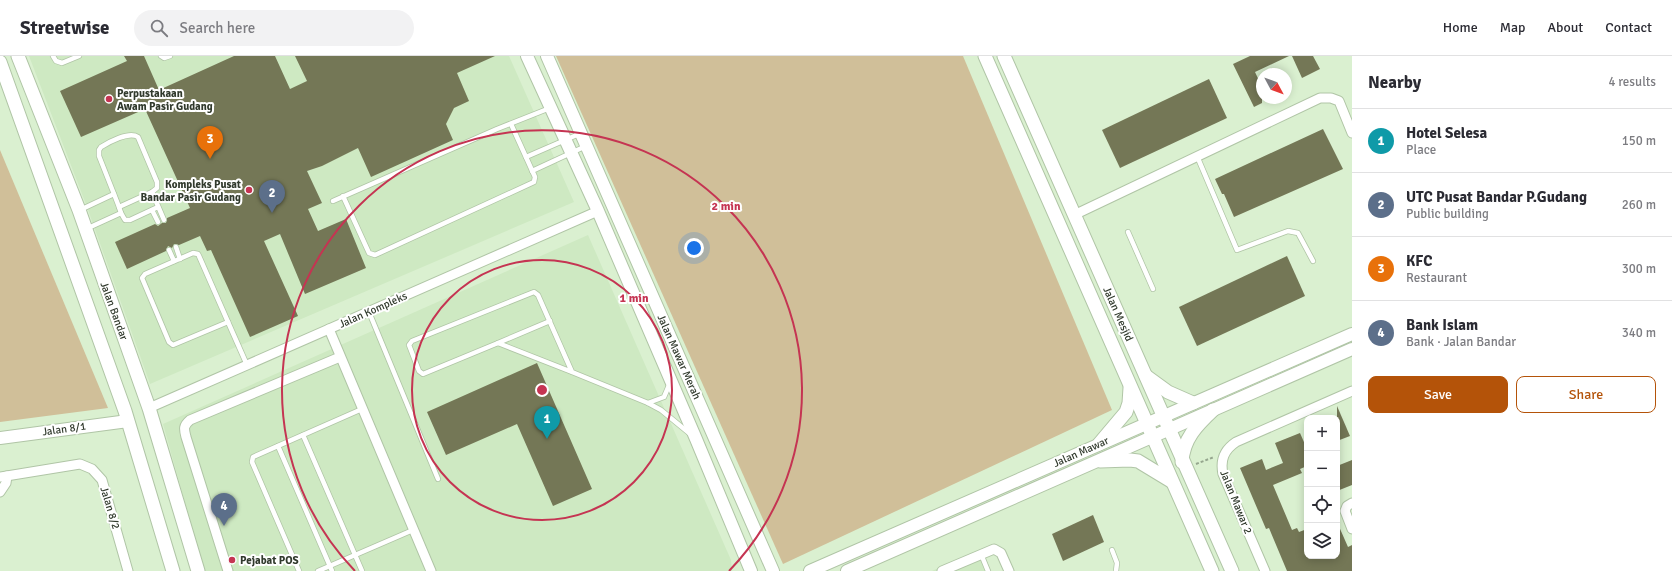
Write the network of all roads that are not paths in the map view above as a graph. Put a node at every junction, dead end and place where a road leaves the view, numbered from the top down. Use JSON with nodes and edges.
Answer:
{"nodes":[{"id":1,"x":18,"y":56,"type":"edge"},
{"id":2,"x":53,"y":56,"type":"edge"},
{"id":3,"x":79,"y":56,"type":"edge"},
{"id":4,"x":161,"y":56,"type":"edge"},
{"id":5,"x":170,"y":56,"type":"edge"},
{"id":6,"x":527,"y":56,"type":"edge"},
{"id":7,"x":546,"y":56,"type":"edge"},
{"id":8,"x":985,"y":56,"type":"edge"},
{"id":9,"x":1004,"y":56,"type":"edge"},
{"id":10,"x":0,"y":62,"type":"edge"},
{"id":11,"x":550,"y":108,"type":"junction"},
{"id":12,"x":511,"y":124,"type":"junction"},
{"id":13,"x":1352,"y":133,"type":"edge"},
{"id":14,"x":581,"y":134,"type":"junction"},
{"id":15,"x":565,"y":140,"type":"junction"},
{"id":16,"x":586,"y":146,"type":"junction"},
{"id":17,"x":571,"y":153,"type":"junction"},
{"id":18,"x":1197,"y":156,"type":"junction"},
{"id":19,"x":526,"y":157,"type":"junction"},
{"id":20,"x":532,"y":170,"type":"junction"},
{"id":21,"x":152,"y":192,"type":"junction"},
{"id":22,"x":114,"y":194,"type":"junction"},
{"id":23,"x":344,"y":196,"type":"junction"},
{"id":24,"x":333,"y":201,"type":"dead end"},
{"id":25,"x":119,"y":207,"type":"junction"},
{"id":26,"x":158,"y":207,"type":"junction"},
{"id":27,"x":79,"y":210,"type":"junction"},
{"id":28,"x":152,"y":210,"type":"junction"},
{"id":29,"x":598,"y":211,"type":"junction"},
{"id":30,"x":121,"y":213,"type":"junction"},
{"id":31,"x":1074,"y":214,"type":"junction"},
{"id":32,"x":164,"y":220,"type":"dead end"},
{"id":33,"x":158,"y":222,"type":"dead end"},
{"id":34,"x":85,"y":229,"type":"junction"},
{"id":35,"x":1128,"y":232,"type":"dead end"},
{"id":36,"x":176,"y":247,"type":"dead end"},
{"id":37,"x":170,"y":250,"type":"dead end"},
{"id":38,"x":180,"y":259,"type":"junction"},
{"id":39,"x":174,"y":261,"type":"junction"},
{"id":40,"x":1313,"y":262,"type":"dead end"},
{"id":41,"x":1154,"y":289,"type":"dead end"},
{"id":42,"x":368,"y":312,"type":"junction"},
{"id":43,"x":550,"y":321,"type":"junction"},
{"id":44,"x":228,"y":322,"type":"junction"},
{"id":45,"x":329,"y":329,"type":"junction"},
{"id":46,"x":1352,"y":334,"type":"edge"},
{"id":47,"x":498,"y":343,"type":"junction"},
{"id":48,"x":1352,"y":349,"type":"edge"},
{"id":49,"x":340,"y":357,"type":"junction"},
{"id":50,"x":247,"y":365,"type":"junction"},
{"id":51,"x":572,"y":372,"type":"junction"},
{"id":52,"x":1124,"y":372,"type":"junction"},
{"id":53,"x":1144,"y":375,"type":"junction"},
{"id":54,"x":670,"y":380,"type":"junction"},
{"id":55,"x":1352,"y":391,"type":"edge"},
{"id":56,"x":648,"y":403,"type":"junction"},
{"id":57,"x":1193,"y":403,"type":"junction"},
{"id":58,"x":149,"y":408,"type":"junction"},
{"id":59,"x":362,"y":409,"type":"junction"},
{"id":60,"x":1213,"y":410,"type":"junction"},
{"id":61,"x":1162,"y":416,"type":"junction"},
{"id":62,"x":128,"y":421,"type":"junction"},
{"id":63,"x":1146,"y":423,"type":"junction"},
{"id":64,"x":1168,"y":430,"type":"junction"},
{"id":65,"x":304,"y":435,"type":"junction"},
{"id":66,"x":1152,"y":437,"type":"junction"},
{"id":67,"x":0,"y":438,"type":"edge"},
{"id":68,"x":696,"y":439,"type":"junction"},
{"id":69,"x":1099,"y":444,"type":"junction"},
{"id":70,"x":278,"y":446,"type":"junction"},
{"id":71,"x":1100,"y":461,"type":"junction"},
{"id":72,"x":1184,"y":465,"type":"junction"},
{"id":73,"x":3,"y":476,"type":"edge"},
{"id":74,"x":438,"y":479,"type":"dead end"},
{"id":75,"x":1172,"y":480,"type":"junction"},
{"id":76,"x":0,"y":492,"type":"edge"},
{"id":77,"x":1352,"y":503,"type":"edge"},
{"id":78,"x":1352,"y":529,"type":"edge"},
{"id":79,"x":414,"y":530,"type":"junction"},
{"id":80,"x":1112,"y":550,"type":"dead end"},
{"id":81,"x":981,"y":554,"type":"junction"},
{"id":82,"x":355,"y":555,"type":"junction"},
{"id":83,"x":330,"y":569,"type":"edge"},
{"id":84,"x":128,"y":571,"type":"edge"},
{"id":85,"x":173,"y":571,"type":"edge"},
{"id":86,"x":198,"y":571,"type":"edge"},
{"id":87,"x":228,"y":571,"type":"edge"},
{"id":88,"x":299,"y":571,"type":"edge"},
{"id":89,"x":318,"y":571,"type":"edge"},
{"id":90,"x":362,"y":571,"type":"edge"},
{"id":91,"x":431,"y":571,"type":"edge"},
{"id":92,"x":751,"y":571,"type":"edge"},
{"id":93,"x":773,"y":571,"type":"edge"},
{"id":94,"x":810,"y":571,"type":"edge"},
{"id":95,"x":847,"y":571,"type":"edge"},
{"id":96,"x":942,"y":571,"type":"edge"},
{"id":97,"x":988,"y":571,"type":"edge"},
{"id":98,"x":1009,"y":571,"type":"edge"},
{"id":99,"x":1116,"y":571,"type":"edge"},
{"id":100,"x":1212,"y":571,"type":"edge"},
{"id":101,"x":1232,"y":571,"type":"edge"},
{"id":102,"x":1265,"y":571,"type":"edge"}],
"edges":[{"from":1,"to":27,"type":"main road","name":"Jalan Bandar"},
{"from":2,"to":3,"type":"lane"},
{"from":4,"to":5,"type":"lane"},
{"from":6,"to":11,"type":"street","name":"Jalan Mawar Merah"},
{"from":7,"to":14,"type":"street","name":"Jalan Mawar Merah"},
{"from":8,"to":52,"type":"main road","name":"Jalan Mesjid"},
{"from":9,"to":31,"type":"main road","name":"Jalan Mesjid"},
{"from":10,"to":62,"type":"main road","name":"Jalan Bandar"},
{"from":11,"to":12,"type":"lane"},
{"from":11,"to":15,"type":"street","name":"Jalan Mawar Merah"},
{"from":12,"to":19,"type":"lane"},
{"from":12,"to":23,"type":"lane"},
{"from":13,"to":18,"type":"street"},
{"from":14,"to":15,"type":"lane"},
{"from":14,"to":16,"type":"street","name":"Jalan Mawar Merah"},
{"from":15,"to":17,"type":"street","name":"Jalan Mawar Merah"},
{"from":15,"to":19,"type":"lane"},
{"from":16,"to":17,"type":"lane"},
{"from":16,"to":93,"type":"street","name":"Jalan Mawar Merah"},
{"from":17,"to":20,"type":"lane"},
{"from":17,"to":29,"type":"street","name":"Jalan Mawar Merah"},
{"from":18,"to":31,"type":"street"},
{"from":18,"to":40,"type":"lane"},
{"from":19,"to":20,"type":"lane"},
{"from":20,"to":23,"type":"lane"},
{"from":21,"to":22,"type":"lane"},
{"from":21,"to":25,"type":"lane"},
{"from":21,"to":26,"type":"lane"},
{"from":22,"to":25,"type":"lane"},
{"from":22,"to":27,"type":"lane"},
{"from":23,"to":24,"type":"lane"},
{"from":25,"to":30,"type":"lane"},
{"from":26,"to":28,"type":"lane"},
{"from":26,"to":32,"type":"lane"},
{"from":27,"to":34,"type":"main road","name":"Jalan Bandar"},
{"from":28,"to":30,"type":"lane"},
{"from":28,"to":33,"type":"lane"},
{"from":29,"to":42,"type":"street","name":"Jalan Kompleks"},
{"from":29,"to":54,"type":"street","name":"Jalan Mawar Merah"},
{"from":30,"to":34,"type":"lane"},
{"from":31,"to":53,"type":"main road","name":"Jalan Mesjid"},
{"from":34,"to":58,"type":"main road","name":"Jalan Bandar"},
{"from":35,"to":41,"type":"lane"},
{"from":36,"to":38,"type":"lane"},
{"from":37,"to":39,"type":"lane"},
{"from":38,"to":39,"type":"lane"},
{"from":38,"to":44,"type":"lane"},
{"from":39,"to":44,"type":"lane"},
{"from":42,"to":45,"type":"street","name":"Jalan Kompleks"},
{"from":42,"to":74,"type":"lane"},
{"from":43,"to":47,"type":"lane"},
{"from":43,"to":47,"type":"lane"},
{"from":43,"to":51,"type":"lane"},
{"from":44,"to":50,"type":"lane"},
{"from":45,"to":49,"type":"street"},
{"from":45,"to":50,"type":"street","name":"Jalan Kompleks"},
{"from":46,"to":57,"type":"street","name":"Jalan Mawar"},
{"from":47,"to":51,"type":"lane"},
{"from":48,"to":60,"type":"street","name":"Jalan Mawar"},
{"from":49,"to":59,"type":"street"},
{"from":49,"to":87,"type":"street"},
{"from":50,"to":58,"type":"street","name":"Jalan Kompleks"},
{"from":51,"to":56,"type":"lane"},
{"from":52,"to":63,"type":"main road","name":"Jalan Mesjid"},
{"from":52,"to":69,"type":"main road"},
{"from":53,"to":57,"type":"main road"},
{"from":53,"to":61,"type":"main road","name":"Jalan Mesjid"},
{"from":54,"to":56,"type":"lane"},
{"from":54,"to":68,"type":"street","name":"Jalan Mawar Merah"},
{"from":55,"to":102,"type":"street","name":"Jalan Mawar 2"},
{"from":56,"to":68,"type":"lane"},
{"from":57,"to":61,"type":"street","name":"Jalan Mawar"},
{"from":58,"to":86,"type":"main road","name":"Jalan Bandar"},
{"from":59,"to":65,"type":"lane"},
{"from":59,"to":79,"type":"street"},
{"from":60,"to":64,"type":"street","name":"Jalan Mawar"},
{"from":60,"to":72,"type":"main road"},
{"from":61,"to":63,"type":"street","name":"Jalan Mawar"},
{"from":61,"to":64,"type":"main road","name":"Jalan Mesjid"},
{"from":62,"to":67,"type":"street","name":"Jalan 8/1"},
{"from":62,"to":85,"type":"main road","name":"Jalan Bandar"},
{"from":63,"to":66,"type":"main road","name":"Jalan Mesjid"},
{"from":63,"to":69,"type":"street","name":"Jalan Mawar"},
{"from":64,"to":66,"type":"street","name":"Jalan Mawar"},
{"from":64,"to":72,"type":"main road","name":"Jalan Mesjid"},
{"from":65,"to":70,"type":"lane"},
{"from":65,"to":82,"type":"lane"},
{"from":66,"to":71,"type":"street","name":"Jalan Mawar"},
{"from":66,"to":75,"type":"main road","name":"Jalan Mesjid"},
{"from":68,"to":92,"type":"street","name":"Jalan Mawar Merah"},
{"from":69,"to":94,"type":"street","name":"Jalan Mawar"},
{"from":70,"to":83,"type":"lane"},
{"from":70,"to":88,"type":"lane"},
{"from":71,"to":75,"type":"main road"},
{"from":71,"to":95,"type":"street","name":"Jalan Mawar"},
{"from":72,"to":101,"type":"main road","name":"Jalan Mesjid"},
{"from":73,"to":76,"type":"street"},
{"from":73,"to":84,"type":"street","name":"Jalan 8/2"},
{"from":75,"to":100,"type":"main road","name":"Jalan Mesjid"},
{"from":77,"to":78,"type":"street"},
{"from":79,"to":82,"type":"lane"},
{"from":79,"to":91,"type":"street"},
{"from":80,"to":99,"type":"lane"},
{"from":81,"to":96,"type":"street"},
{"from":81,"to":97,"type":"lane"},
{"from":81,"to":98,"type":"street"},
{"from":82,"to":83,"type":"lane"},
{"from":82,"to":90,"type":"lane"},
{"from":83,"to":89,"type":"lane"}]}
